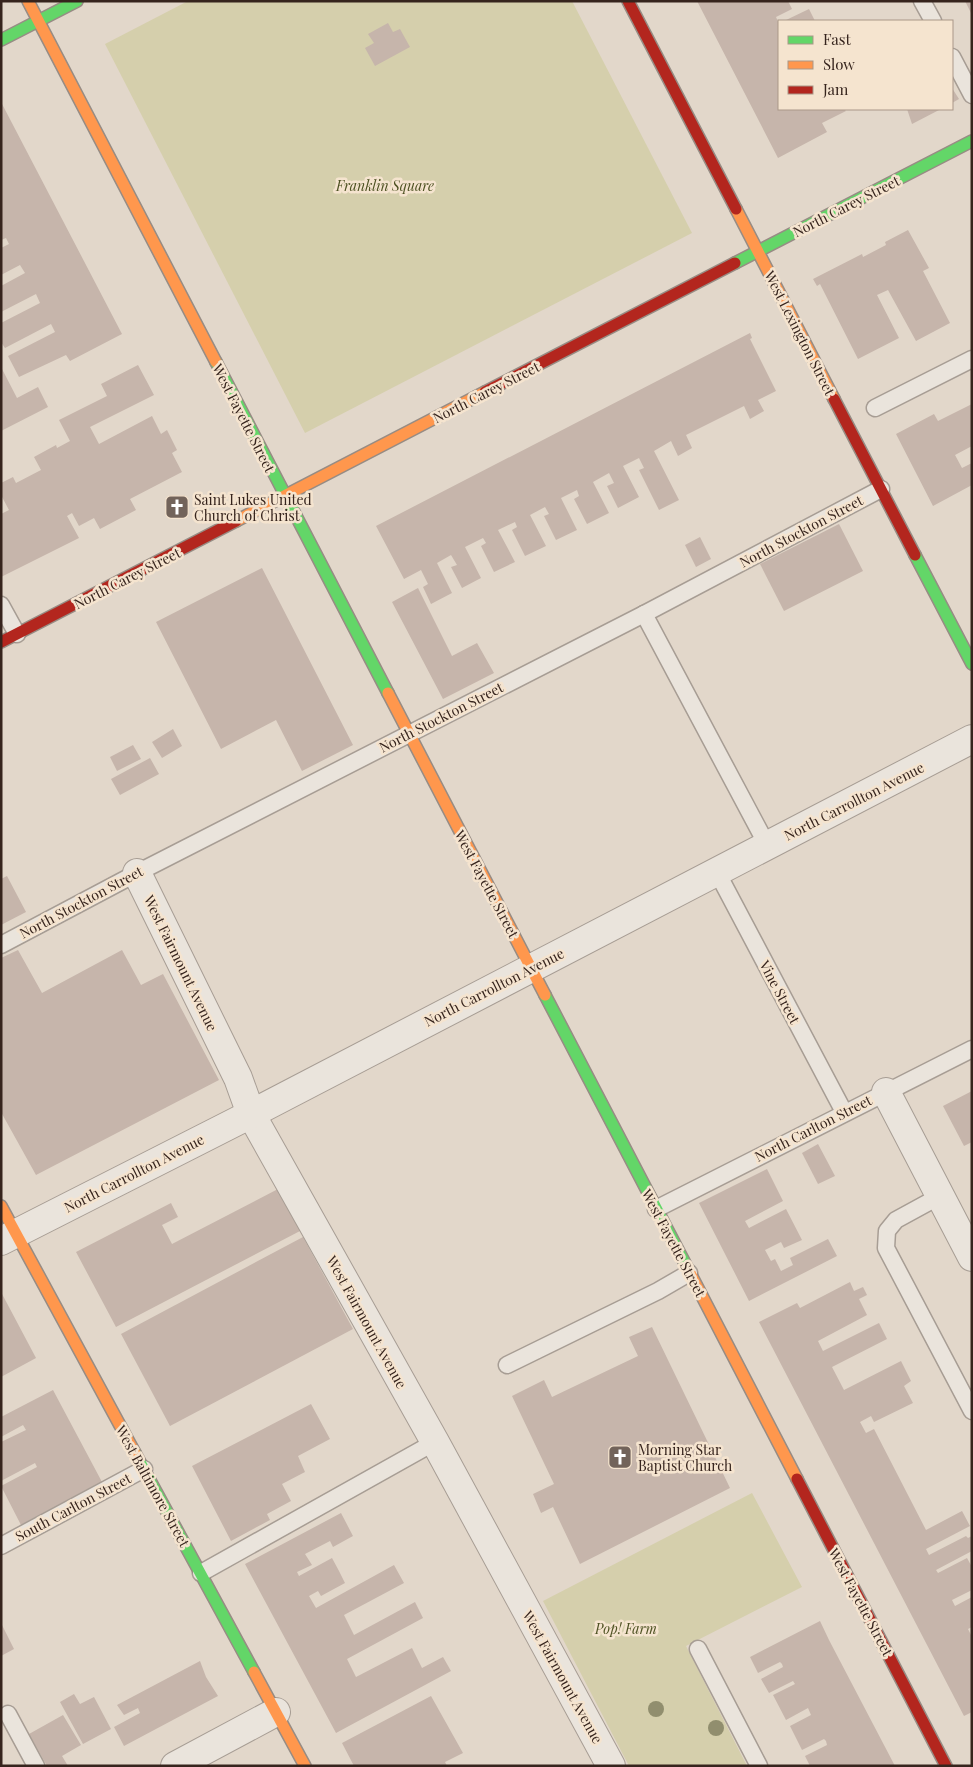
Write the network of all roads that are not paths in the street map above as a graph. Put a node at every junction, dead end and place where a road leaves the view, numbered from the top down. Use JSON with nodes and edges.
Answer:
{"nodes":[{"id":1,"x":28,"y":1,"type":"edge"},
{"id":2,"x":77,"y":1,"type":"edge"},
{"id":3,"x":628,"y":1,"type":"edge"},
{"id":4,"x":922,"y":1,"type":"edge"},
{"id":5,"x":932,"y":20,"type":"edge"},
{"id":6,"x":38,"y":21,"type":"junction"},
{"id":7,"x":1,"y":40,"type":"edge"},
{"id":8,"x":953,"y":59,"type":"edge"},
{"id":9,"x":972,"y":95,"type":"edge"},
{"id":10,"x":972,"y":141,"type":"edge"},
{"id":11,"x":758,"y":251,"type":"junction"},
{"id":12,"x":972,"y":359,"type":"edge"},
{"id":13,"x":875,"y":408,"type":"dead end"},
{"id":14,"x":881,"y":489,"type":"junction"},
{"id":15,"x":284,"y":496,"type":"junction"},
{"id":16,"x":1,"y":605,"type":"edge"},
{"id":17,"x":644,"y":614,"type":"junction"},
{"id":18,"x":17,"y":634,"type":"junction"},
{"id":19,"x":1,"y":642,"type":"edge"},
{"id":20,"x":972,"y":664,"type":"edge"},
{"id":21,"x":408,"y":733,"type":"junction"},
{"id":22,"x":972,"y":739,"type":"edge"},
{"id":23,"x":767,"y":845,"type":"junction"},
{"id":24,"x":716,"y":872,"type":"junction"},
{"id":25,"x":137,"y":873,"type":"junction"},
{"id":26,"x":1,"y":944,"type":"edge"},
{"id":27,"x":531,"y":968,"type":"junction"},
{"id":28,"x":972,"y":1049,"type":"edge"},
{"id":29,"x":886,"y":1092,"type":"junction"},
{"id":30,"x":844,"y":1112,"type":"junction"},
{"id":31,"x":251,"y":1114,"type":"junction"},
{"id":32,"x":940,"y":1196,"type":"junction"},
{"id":33,"x":1,"y":1206,"type":"edge"},
{"id":34,"x":656,"y":1209,"type":"junction"},
{"id":35,"x":9,"y":1237,"type":"edge"},
{"id":36,"x":972,"y":1257,"type":"edge"},
{"id":37,"x":689,"y":1273,"type":"junction"},
{"id":38,"x":506,"y":1365,"type":"dead end"},
{"id":39,"x":972,"y":1411,"type":"edge"},
{"id":40,"x":435,"y":1442,"type":"junction"},
{"id":41,"x":144,"y":1469,"type":"junction"},
{"id":42,"x":1,"y":1546,"type":"edge"},
{"id":43,"x":201,"y":1573,"type":"junction"},
{"id":44,"x":698,"y":1649,"type":"dead end"},
{"id":45,"x":276,"y":1712,"type":"junction"},
{"id":46,"x":8,"y":1714,"type":"dead end"},
{"id":47,"x":36,"y":1766,"type":"edge"},
{"id":48,"x":175,"y":1766,"type":"edge"},
{"id":49,"x":305,"y":1766,"type":"edge"},
{"id":50,"x":611,"y":1766,"type":"edge"},
{"id":51,"x":758,"y":1766,"type":"edge"},
{"id":52,"x":946,"y":1766,"type":"edge"}],
"edges":[{"from":1,"to":6,"type":"street","name":"West Fayette Street"},
{"from":2,"to":6,"type":"street"},
{"from":3,"to":11,"type":"street","name":"West Lexington Street"},
{"from":4,"to":5,"type":"lane"},
{"from":6,"to":7,"type":"street"},
{"from":6,"to":15,"type":"street","name":"West Fayette Street"},
{"from":8,"to":9,"type":"lane"},
{"from":10,"to":11,"type":"street","name":"North Carey Street"},
{"from":11,"to":14,"type":"street","name":"West Lexington Street"},
{"from":11,"to":15,"type":"street","name":"North Carey Street"},
{"from":12,"to":13,"type":"lane"},
{"from":14,"to":17,"type":"lane","name":"North Stockton Street"},
{"from":14,"to":20,"type":"street","name":"West Lexington Street"},
{"from":15,"to":18,"type":"street","name":"North Carey Street"},
{"from":15,"to":21,"type":"street","name":"West Fayette Street"},
{"from":16,"to":18,"type":"lane"},
{"from":17,"to":21,"type":"lane","name":"North Stockton Street"},
{"from":17,"to":23,"type":"lane"},
{"from":18,"to":19,"type":"street","name":"North Carey Street"},
{"from":21,"to":25,"type":"lane","name":"North Stockton Street"},
{"from":21,"to":27,"type":"street","name":"West Fayette Street"},
{"from":22,"to":23,"type":"street","name":"North Carrollton Avenue"},
{"from":23,"to":24,"type":"street","name":"North Carrollton Avenue"},
{"from":24,"to":27,"type":"street","name":"North Carrollton Avenue"},
{"from":24,"to":30,"type":"lane","name":"Vine Street"},
{"from":25,"to":26,"type":"lane","name":"North Stockton Street"},
{"from":25,"to":31,"type":"street","name":"West Fairmount Avenue"},
{"from":27,"to":31,"type":"street","name":"North Carrollton Avenue"},
{"from":27,"to":34,"type":"street","name":"West Fayette Street"},
{"from":28,"to":29,"type":"lane","name":"North Carlton Street"},
{"from":29,"to":30,"type":"lane","name":"North Carlton Street"},
{"from":29,"to":32,"type":"street"},
{"from":30,"to":34,"type":"lane","name":"North Carlton Street"},
{"from":31,"to":35,"type":"street","name":"North Carrollton Avenue"},
{"from":31,"to":40,"type":"street","name":"West Fairmount Avenue"},
{"from":32,"to":36,"type":"street"},
{"from":32,"to":39,"type":"lane"},
{"from":33,"to":35,"type":"street","name":"West Baltimore Street"},
{"from":34,"to":37,"type":"street","name":"West Fayette Street"},
{"from":35,"to":41,"type":"street","name":"West Baltimore Street"},
{"from":37,"to":38,"type":"lane"},
{"from":37,"to":52,"type":"street","name":"West Fayette Street"},
{"from":40,"to":43,"type":"lane"},
{"from":40,"to":50,"type":"street","name":"West Fairmount Avenue"},
{"from":41,"to":42,"type":"lane","name":"South Carlton Street"},
{"from":41,"to":43,"type":"street","name":"West Baltimore Street"},
{"from":43,"to":45,"type":"street","name":"West Baltimore Street"},
{"from":44,"to":51,"type":"lane"},
{"from":45,"to":48,"type":"street"},
{"from":45,"to":49,"type":"street","name":"West Baltimore Street"},
{"from":46,"to":47,"type":"lane"}]}
